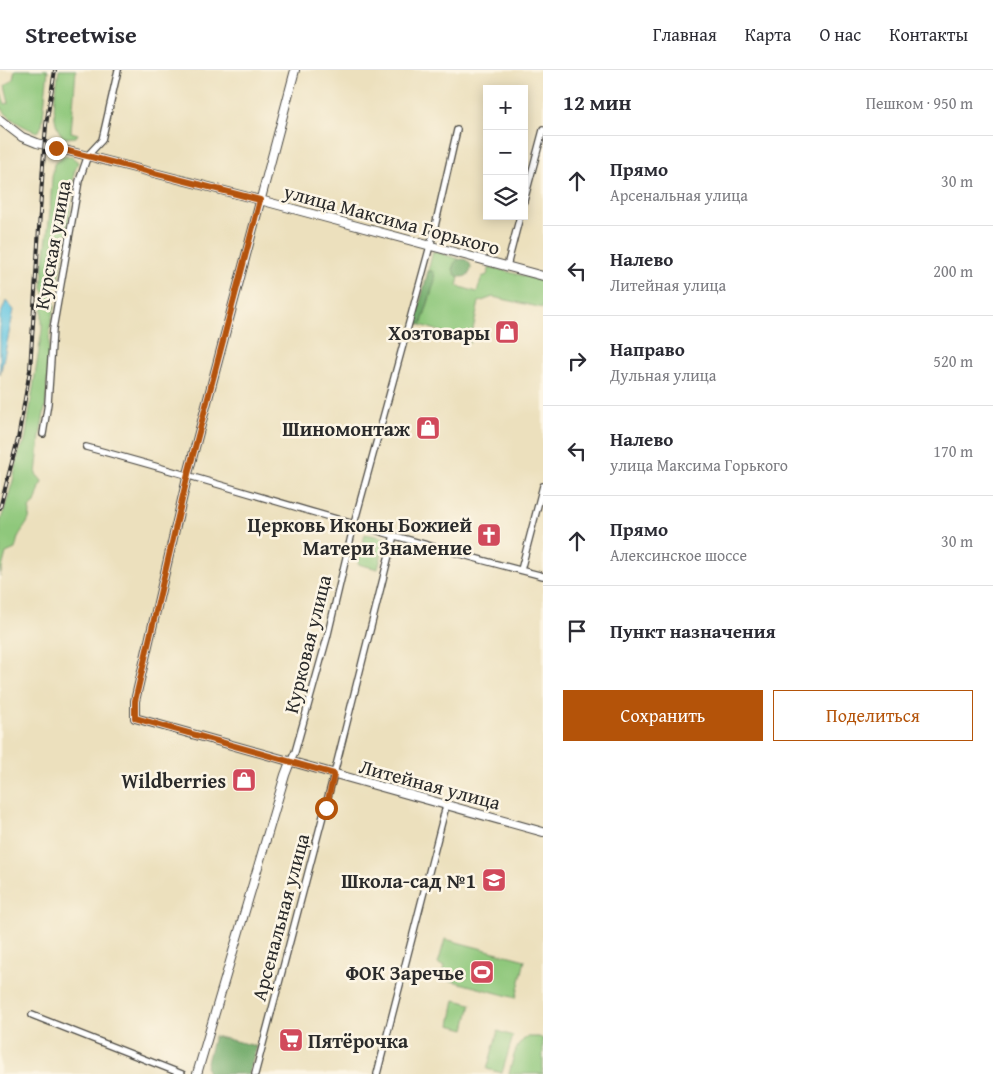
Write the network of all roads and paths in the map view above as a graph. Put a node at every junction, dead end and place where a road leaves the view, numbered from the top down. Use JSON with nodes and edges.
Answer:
{"nodes":[{"id":1,"x":118,"y":70,"type":"edge"},
{"id":2,"x":295,"y":70,"type":"edge"},
{"id":3,"x":0,"y":120,"type":"edge"},
{"id":4,"x":457,"y":130,"type":"dead end"},
{"id":5,"x":543,"y":130,"type":"edge"},
{"id":6,"x":88,"y":155,"type":"junction"},
{"id":7,"x":528,"y":186,"type":"edge"},
{"id":8,"x":260,"y":200,"type":"junction"},
{"id":9,"x":519,"y":220,"type":"edge"},
{"id":10,"x":430,"y":246,"type":"junction"},
{"id":11,"x":507,"y":266,"type":"junction"},
{"id":12,"x":543,"y":276,"type":"edge"},
{"id":13,"x":43,"y":434,"type":"dead end"},
{"id":14,"x":86,"y":447,"type":"dead end"},
{"id":15,"x":188,"y":474,"type":"junction"},
{"id":16,"x":543,"y":486,"type":"edge"},
{"id":17,"x":354,"y":524,"type":"junction"},
{"id":18,"x":394,"y":535,"type":"junction"},
{"id":19,"x":521,"y":570,"type":"junction"},
{"id":20,"x":543,"y":576,"type":"edge"},
{"id":21,"x":290,"y":762,"type":"junction"},
{"id":22,"x":334,"y":774,"type":"junction"},
{"id":23,"x":446,"y":806,"type":"junction"},
{"id":24,"x":543,"y":832,"type":"edge"},
{"id":25,"x":32,"y":1015,"type":"dead end"},
{"id":26,"x":182,"y":1074,"type":"edge"},
{"id":27,"x":196,"y":1074,"type":"edge"},
{"id":28,"x":255,"y":1074,"type":"edge"},
{"id":29,"x":377,"y":1074,"type":"edge"}],
"edges":[{"from":1,"to":6,"type":"street","name":"Курская улица"},
{"from":2,"to":8,"type":"street"},
{"from":3,"to":6,"type":"street","name":"улица Максима Горького"},
{"from":4,"to":10,"type":"street","name":"Курковая улица"},
{"from":5,"to":7,"type":"street"},
{"from":6,"to":8,"type":"street","name":"улица Максима Горького"},
{"from":6,"to":13,"type":"street","name":"Курская улица"},
{"from":8,"to":10,"type":"street","name":"улица Максима Горького"},
{"from":8,"to":15,"type":"street"},
{"from":9,"to":11,"type":"street"},
{"from":10,"to":11,"type":"street","name":"улица Максима Горького"},
{"from":10,"to":17,"type":"street","name":"Курковая улица"},
{"from":11,"to":12,"type":"street","name":"улица Максима Горького"},
{"from":14,"to":15,"type":"street"},
{"from":15,"to":17,"type":"street"},
{"from":15,"to":21,"type":"street","name":"Литейная улица"},
{"from":16,"to":19,"type":"street"},
{"from":17,"to":18,"type":"street"},
{"from":17,"to":21,"type":"street","name":"Курковая улица"},
{"from":18,"to":19,"type":"street"},
{"from":18,"to":22,"type":"street","name":"Арсенальная улица"},
{"from":19,"to":20,"type":"street"},
{"from":21,"to":22,"type":"street","name":"Литейная улица"},
{"from":21,"to":27,"type":"street","name":"Курковая улица"},
{"from":22,"to":23,"type":"street","name":"Литейная улица"},
{"from":22,"to":28,"type":"street","name":"Арсенальная улица"},
{"from":23,"to":24,"type":"street","name":"Литейная улица"},
{"from":23,"to":29,"type":"street"},
{"from":25,"to":26,"type":"street"}]}
